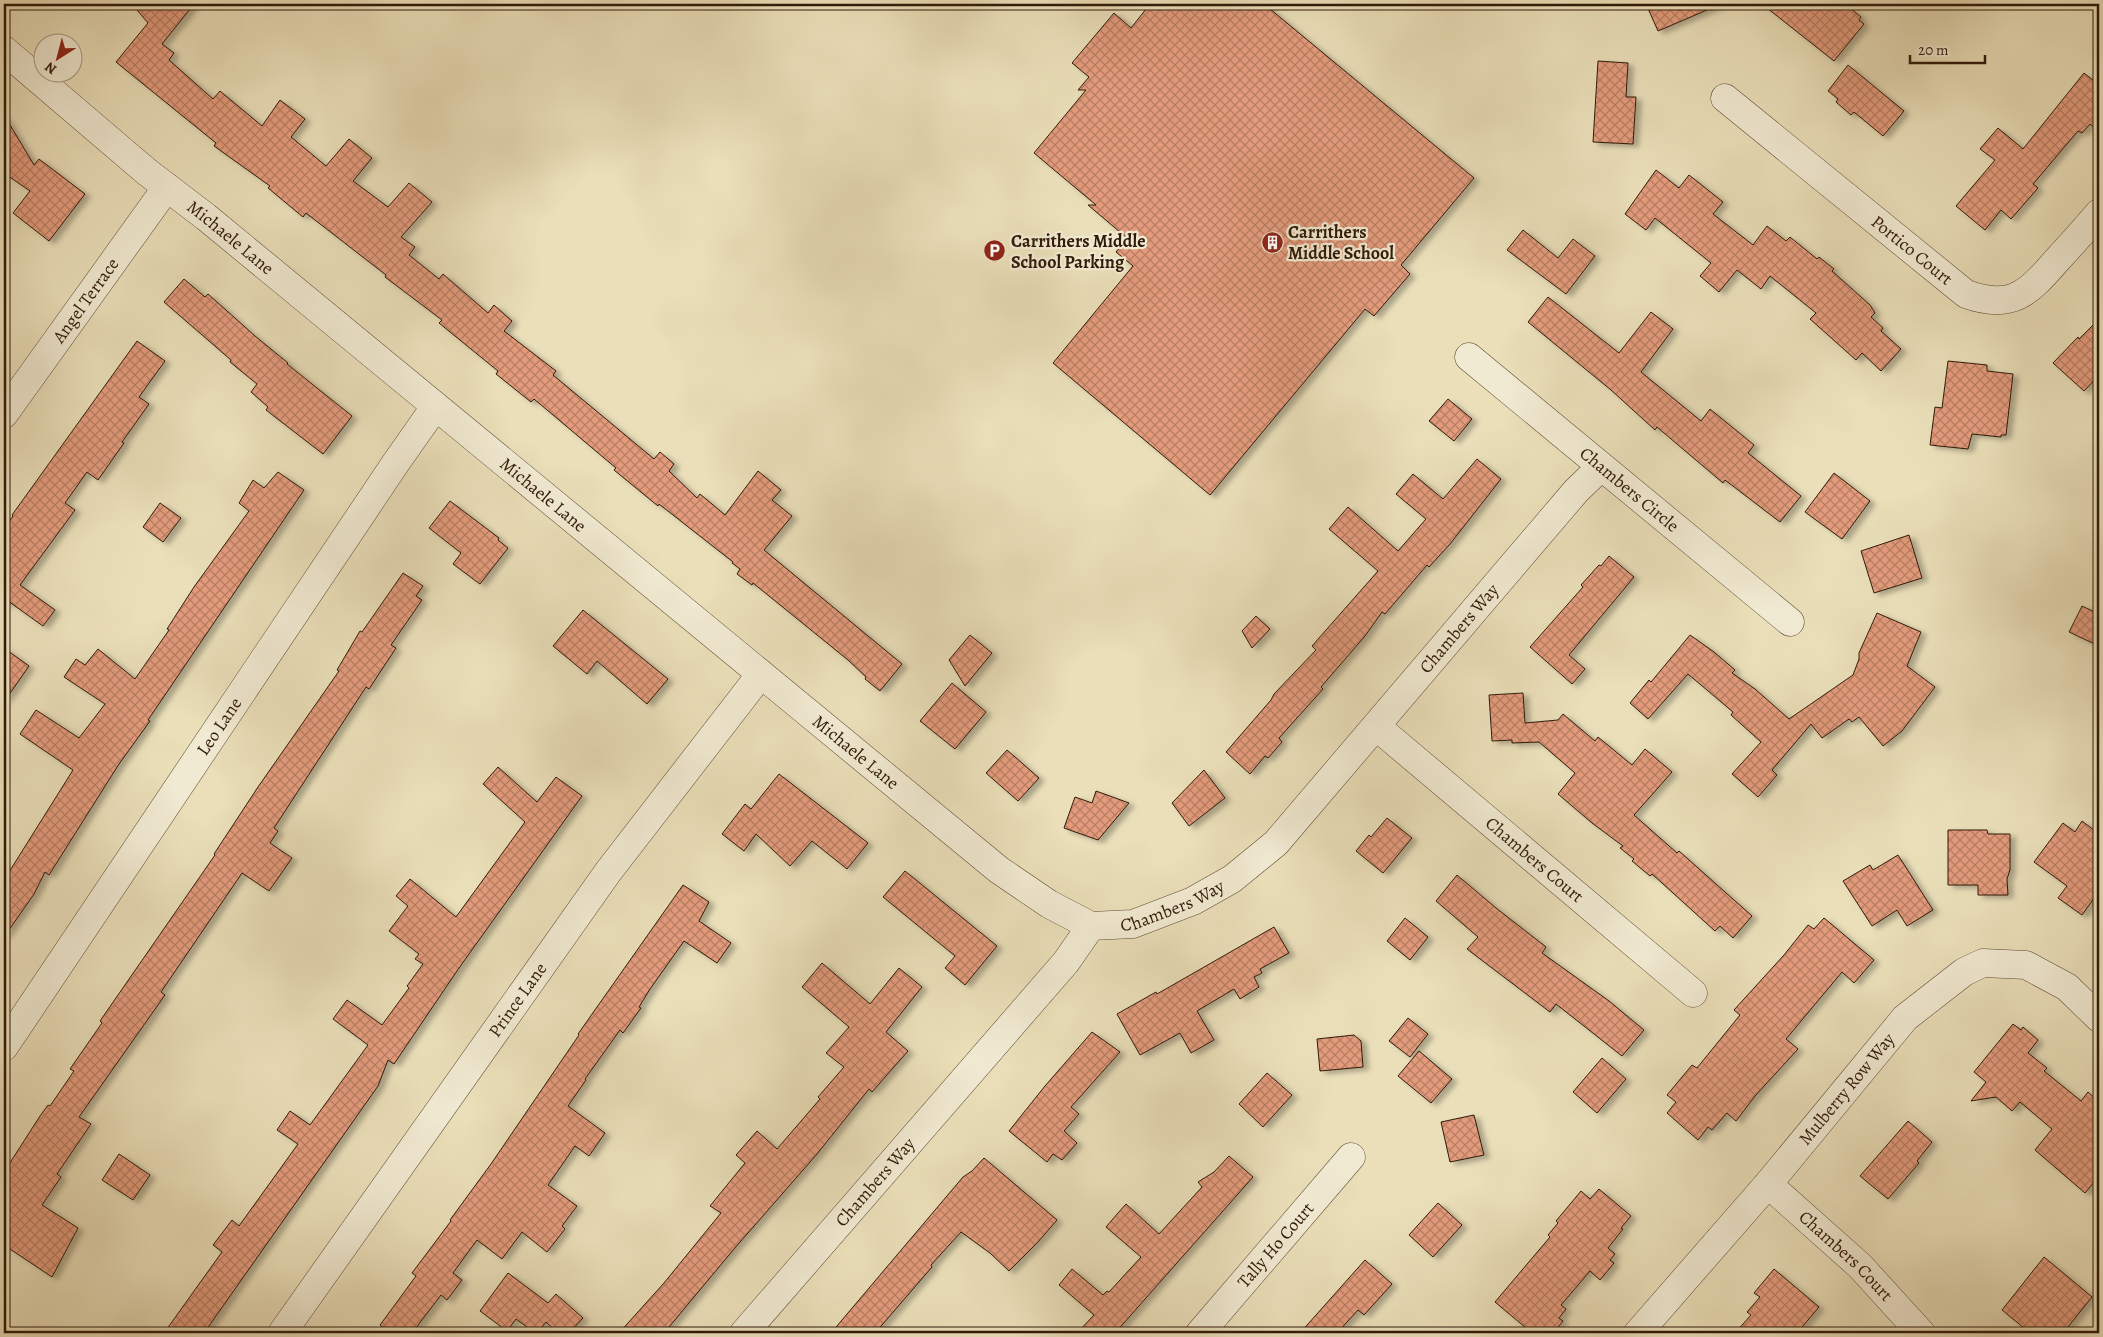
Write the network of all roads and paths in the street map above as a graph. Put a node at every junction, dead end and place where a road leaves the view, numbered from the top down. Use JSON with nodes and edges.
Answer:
{"nodes":[{"id":1,"x":4,"y":50,"type":"edge"},
{"id":2,"x":1725,"y":98,"type":"dead end"},
{"id":3,"x":166,"y":187,"type":"junction"},
{"id":4,"x":2099,"y":213,"type":"edge"},
{"id":5,"x":1469,"y":357,"type":"dead end"},
{"id":6,"x":435,"y":407,"type":"junction"},
{"id":7,"x":4,"y":414,"type":"edge"},
{"id":8,"x":1601,"y":467,"type":"junction"},
{"id":9,"x":1790,"y":622,"type":"dead end"},
{"id":10,"x":761,"y":674,"type":"junction"},
{"id":11,"x":1377,"y":727,"type":"junction"},
{"id":12,"x":1091,"y":926,"type":"junction"},
{"id":13,"x":1693,"y":993,"type":"dead end"},
{"id":14,"x":2099,"y":1018,"type":"edge"},
{"id":15,"x":4,"y":1047,"type":"edge"},
{"id":16,"x":1351,"y":1157,"type":"dead end"},
{"id":17,"x":1768,"y":1184,"type":"junction"},
{"id":18,"x":282,"y":1333,"type":"edge"},
{"id":19,"x":744,"y":1333,"type":"edge"},
{"id":20,"x":1200,"y":1333,"type":"edge"},
{"id":21,"x":1638,"y":1333,"type":"edge"},
{"id":22,"x":1920,"y":1333,"type":"edge"}],
"edges":[{"from":1,"to":3,"type":"street","name":"Michaele Lane"},
{"from":2,"to":4,"type":"street","name":"Portico Court"},
{"from":3,"to":6,"type":"street","name":"Michaele Lane"},
{"from":3,"to":7,"type":"street","name":"Angel Terrace"},
{"from":5,"to":8,"type":"street","name":"Chambers Circle"},
{"from":6,"to":10,"type":"street","name":"Michaele Lane"},
{"from":6,"to":15,"type":"street","name":"Leo Lane"},
{"from":8,"to":9,"type":"street","name":"Chambers Circle"},
{"from":8,"to":11,"type":"street","name":"Chambers Way"},
{"from":10,"to":12,"type":"street","name":"Michaele Lane"},
{"from":10,"to":18,"type":"street","name":"Prince Lane"},
{"from":11,"to":12,"type":"street","name":"Chambers Way"},
{"from":11,"to":13,"type":"street","name":"Chambers Court"},
{"from":12,"to":19,"type":"street","name":"Chambers Way"},
{"from":14,"to":17,"type":"street","name":"Mulberry Row Way"},
{"from":16,"to":20,"type":"street","name":"Tally Ho Court"},
{"from":17,"to":21,"type":"street","name":"Mulberry Row Way"},
{"from":17,"to":22,"type":"street","name":"Chambers Court"}]}
